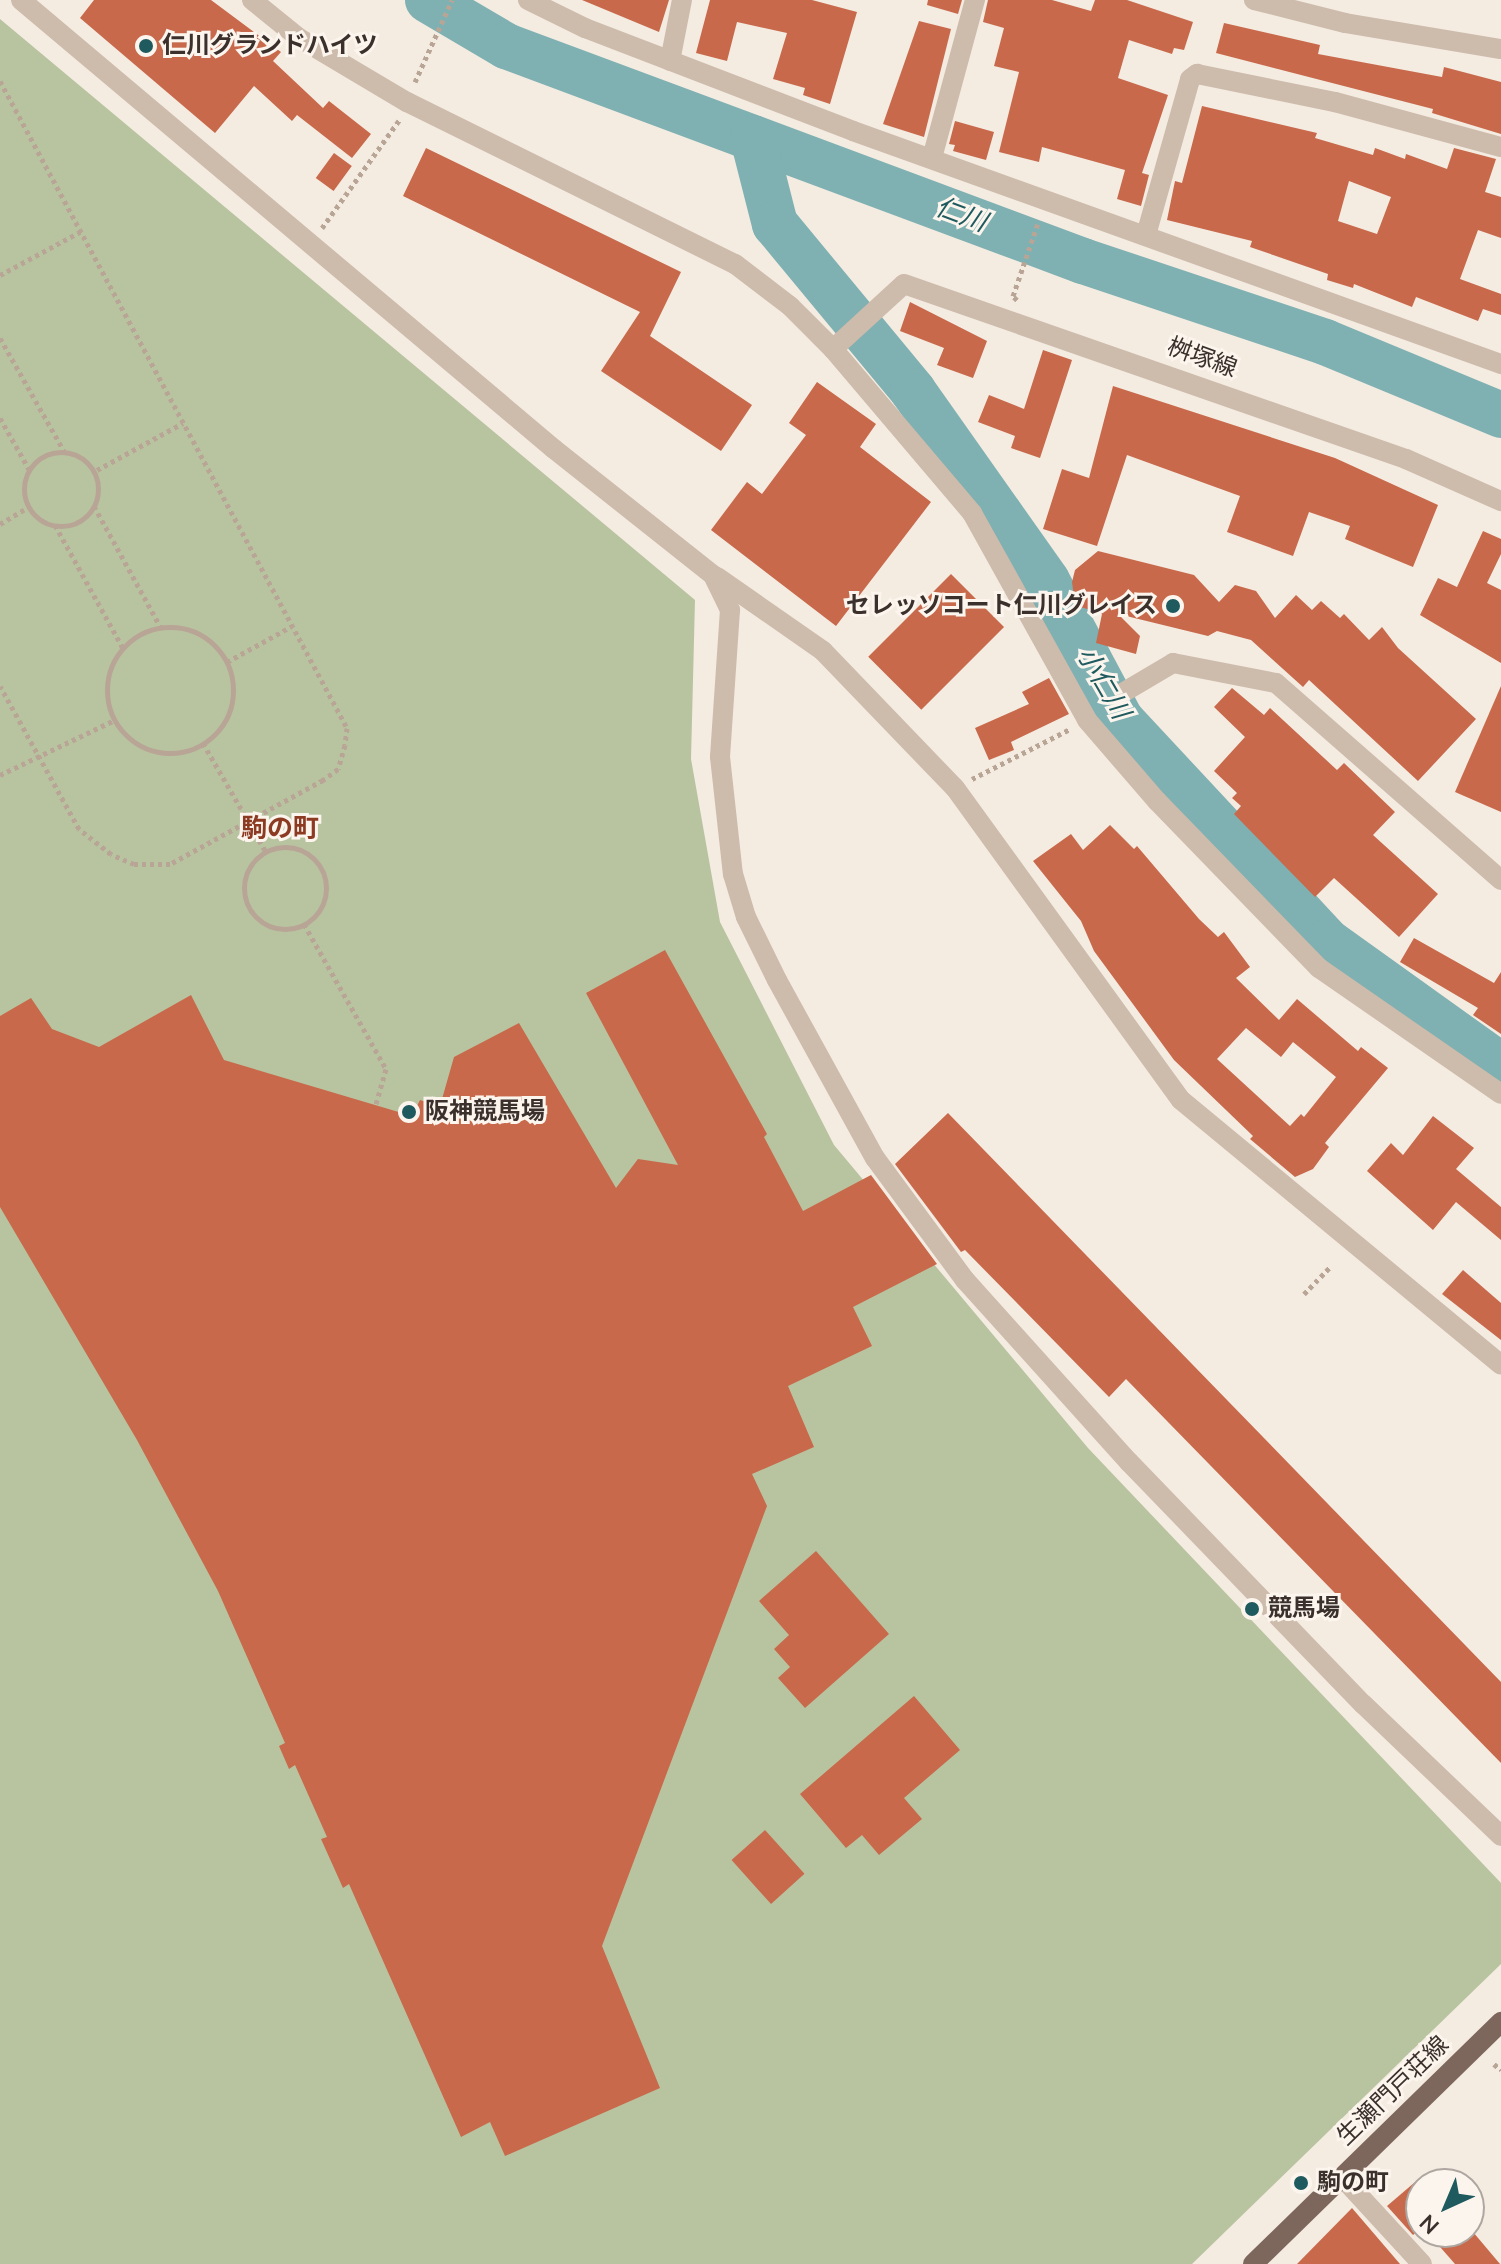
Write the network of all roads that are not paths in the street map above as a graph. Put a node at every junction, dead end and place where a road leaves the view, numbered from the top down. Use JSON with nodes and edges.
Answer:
{"nodes":[{"id":1,"x":21,"y":0,"type":"edge"},
{"id":2,"x":252,"y":0,"type":"edge"},
{"id":3,"x":528,"y":0,"type":"edge"},
{"id":4,"x":682,"y":0,"type":"edge"},
{"id":5,"x":975,"y":0,"type":"edge"},
{"id":6,"x":1254,"y":0,"type":"edge"},
{"id":7,"x":1501,"y":49,"type":"edge"},
{"id":8,"x":670,"y":61,"type":"junction"},
{"id":9,"x":1501,"y":147,"type":"edge"},
{"id":10,"x":932,"y":158,"type":"junction"},
{"id":11,"x":1146,"y":235,"type":"junction"},
{"id":12,"x":837,"y":346,"type":"junction"},
{"id":13,"x":1501,"y":364,"type":"edge"},
{"id":14,"x":1501,"y":501,"type":"edge"},
{"id":15,"x":713,"y":575,"type":"junction"},
{"id":16,"x":1124,"y":692,"type":"dead end"},
{"id":17,"x":1501,"y":880,"type":"edge"},
{"id":18,"x":1501,"y":1094,"type":"edge"},
{"id":19,"x":1501,"y":1365,"type":"edge"},
{"id":20,"x":1501,"y":1836,"type":"edge"},
{"id":21,"x":1501,"y":2022,"type":"edge"},
{"id":22,"x":1342,"y":2177,"type":"junction"},
{"id":23,"x":1412,"y":2261,"type":"edge"},
{"id":24,"x":1253,"y":2264,"type":"edge"}],
"edges":[{"from":1,"to":15,"type":"street"},
{"from":2,"to":12,"type":"street"},
{"from":3,"to":8,"type":"street"},
{"from":4,"to":8,"type":"street"},
{"from":5,"to":10,"type":"street"},
{"from":6,"to":7,"type":"street"},
{"from":8,"to":10,"type":"street"},
{"from":9,"to":11,"type":"street"},
{"from":10,"to":11,"type":"street"},
{"from":11,"to":13,"type":"street"},
{"from":12,"to":14,"type":"street","name":"桝塚線"},
{"from":12,"to":18,"type":"street"},
{"from":15,"to":19,"type":"street"},
{"from":15,"to":20,"type":"street"},
{"from":16,"to":17,"type":"street"},
{"from":21,"to":22,"type":"main road","name":"生瀬門戸荘線"},
{"from":22,"to":23,"type":"street"},
{"from":22,"to":24,"type":"main road","name":"生瀬門戸荘線"}]}
